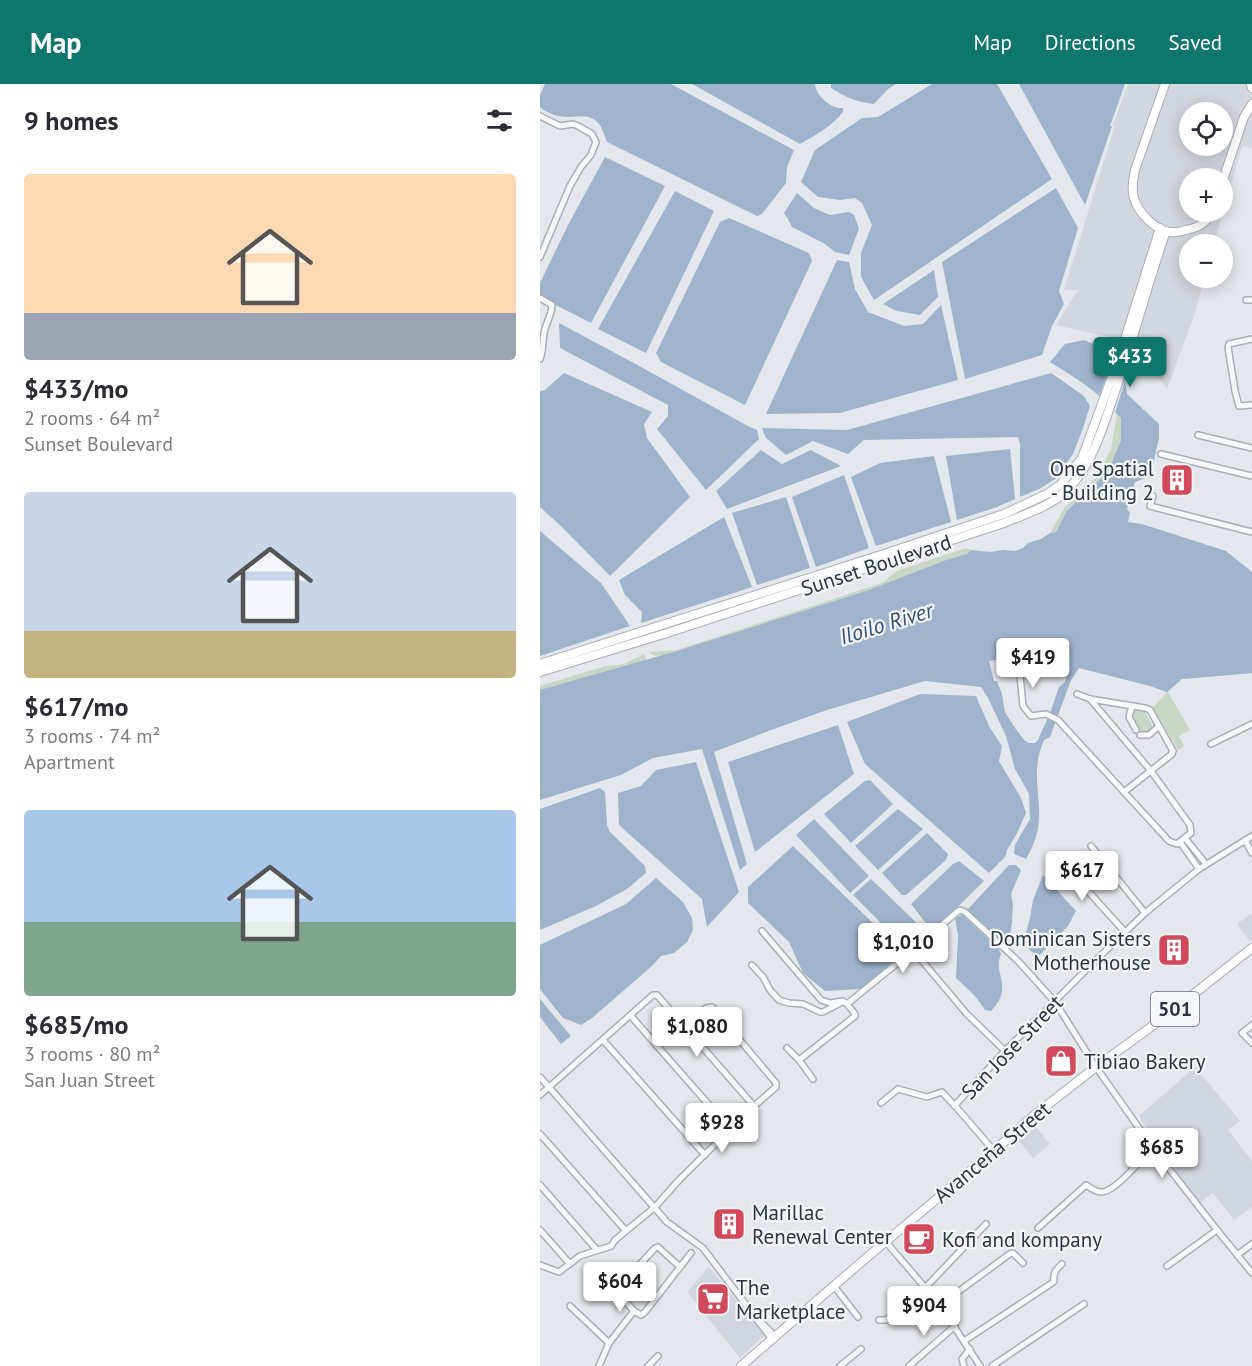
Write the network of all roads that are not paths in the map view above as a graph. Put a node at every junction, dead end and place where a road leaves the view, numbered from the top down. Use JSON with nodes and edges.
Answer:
{"nodes":[{"id":1,"x":1165,"y":84,"type":"edge"},
{"id":2,"x":1252,"y":104,"type":"edge"},
{"id":3,"x":540,"y":117,"type":"edge"},
{"id":4,"x":1227,"y":168,"type":"edge"},
{"id":5,"x":1205,"y":222,"type":"edge"},
{"id":6,"x":1166,"y":231,"type":"junction"},
{"id":7,"x":540,"y":258,"type":"edge"},
{"id":8,"x":540,"y":298,"type":"edge"},
{"id":9,"x":1252,"y":339,"type":"edge"},
{"id":10,"x":540,"y":359,"type":"edge"},
{"id":11,"x":1252,"y":405,"type":"edge"},
{"id":12,"x":1198,"y":435,"type":"dead end"},
{"id":13,"x":1252,"y":448,"type":"edge"},
{"id":14,"x":1161,"y":454,"type":"dead end"},
{"id":15,"x":1252,"y":476,"type":"edge"},
{"id":16,"x":1153,"y":496,"type":"dead end"},
{"id":17,"x":1252,"y":532,"type":"edge"},
{"id":18,"x":794,"y":587,"type":"junction"},
{"id":19,"x":540,"y":664,"type":"edge"},
{"id":20,"x":1019,"y":665,"type":"dead end"},
{"id":21,"x":540,"y":672,"type":"edge"},
{"id":22,"x":1077,"y":694,"type":"dead end"},
{"id":23,"x":1090,"y":699,"type":"junction"},
{"id":24,"x":1132,"y":706,"type":"junction"},
{"id":25,"x":1252,"y":724,"type":"edge"},
{"id":26,"x":1159,"y":726,"type":"junction"},
{"id":27,"x":1211,"y":744,"type":"dead end"},
{"id":28,"x":1151,"y":771,"type":"junction"},
{"id":29,"x":1124,"y":792,"type":"junction"},
{"id":30,"x":1252,"y":836,"type":"edge"},
{"id":31,"x":1182,"y":840,"type":"junction"},
{"id":32,"x":1245,"y":840,"type":"junction"},
{"id":33,"x":1091,"y":846,"type":"dead end"},
{"id":34,"x":1252,"y":854,"type":"edge"},
{"id":35,"x":1057,"y":857,"type":"dead end"},
{"id":36,"x":1206,"y":864,"type":"junction"},
{"id":37,"x":1199,"y":869,"type":"junction"},
{"id":38,"x":1144,"y":913,"type":"junction"},
{"id":39,"x":762,"y":932,"type":"dead end"},
{"id":40,"x":1125,"y":932,"type":"junction"},
{"id":41,"x":1252,"y":948,"type":"edge"},
{"id":42,"x":914,"y":950,"type":"junction"},
{"id":43,"x":752,"y":965,"type":"dead end"},
{"id":44,"x":1055,"y":1002,"type":"junction"},
{"id":45,"x":845,"y":1003,"type":"junction"},
{"id":46,"x":631,"y":1016,"type":"junction"},
{"id":47,"x":1252,"y":1025,"type":"edge"},
{"id":48,"x":685,"y":1026,"type":"junction"},
{"id":49,"x":603,"y":1040,"type":"junction"},
{"id":50,"x":1252,"y":1043,"type":"edge"},
{"id":51,"x":787,"y":1048,"type":"dead end"},
{"id":52,"x":1005,"y":1051,"type":"junction"},
{"id":53,"x":799,"y":1060,"type":"junction"},
{"id":54,"x":1096,"y":1067,"type":"junction"},
{"id":55,"x":540,"y":1077,"type":"edge"},
{"id":56,"x":813,"y":1079,"type":"dead end"},
{"id":57,"x":549,"y":1087,"type":"junction"},
{"id":58,"x":540,"y":1095,"type":"edge"},
{"id":59,"x":881,"y":1103,"type":"dead end"},
{"id":60,"x":754,"y":1106,"type":"junction"},
{"id":61,"x":955,"y":1106,"type":"junction"},
{"id":62,"x":730,"y":1130,"type":"junction"},
{"id":63,"x":540,"y":1134,"type":"edge"},
{"id":64,"x":1153,"y":1148,"type":"junction"},
{"id":65,"x":994,"y":1151,"type":"junction"},
{"id":66,"x":705,"y":1155,"type":"junction"},
{"id":67,"x":540,"y":1185,"type":"edge"},
{"id":68,"x":655,"y":1207,"type":"junction"},
{"id":69,"x":986,"y":1224,"type":"dead end"},
{"id":70,"x":1038,"y":1228,"type":"dead end"},
{"id":71,"x":540,"y":1230,"type":"edge"},
{"id":72,"x":1217,"y":1230,"type":"junction"},
{"id":73,"x":626,"y":1232,"type":"junction"},
{"id":74,"x":886,"y":1242,"type":"junction"},
{"id":75,"x":1252,"y":1244,"type":"edge"},
{"id":76,"x":597,"y":1250,"type":"junction"},
{"id":77,"x":691,"y":1253,"type":"dead end"},
{"id":78,"x":1237,"y":1255,"type":"junction"},
{"id":79,"x":1023,"y":1263,"type":"dead end"},
{"id":80,"x":570,"y":1264,"type":"junction"},
{"id":81,"x":1062,"y":1264,"type":"dead end"},
{"id":82,"x":540,"y":1265,"type":"edge"},
{"id":83,"x":1167,"y":1266,"type":"dead end"},
{"id":84,"x":680,"y":1267,"type":"junction"},
{"id":85,"x":1252,"y":1273,"type":"edge"},
{"id":86,"x":834,"y":1286,"type":"junction"},
{"id":87,"x":926,"y":1287,"type":"junction"},
{"id":88,"x":1084,"y":1304,"type":"dead end"},
{"id":89,"x":940,"y":1305,"type":"junction"},
{"id":90,"x":570,"y":1306,"type":"dead end"},
{"id":91,"x":634,"y":1311,"type":"junction"},
{"id":92,"x":858,"y":1317,"type":"dead end"},
{"id":93,"x":879,"y":1320,"type":"dead end"},
{"id":94,"x":955,"y":1326,"type":"junction"},
{"id":95,"x":773,"y":1337,"type":"junction"},
{"id":96,"x":964,"y":1341,"type":"junction"},
{"id":97,"x":609,"y":1343,"type":"junction"},
{"id":98,"x":861,"y":1349,"type":"dead end"},
{"id":99,"x":970,"y":1349,"type":"junction"},
{"id":100,"x":658,"y":1356,"type":"dead end"},
{"id":101,"x":599,"y":1366,"type":"edge"},
{"id":102,"x":648,"y":1366,"type":"edge"},
{"id":103,"x":742,"y":1366,"type":"edge"},
{"id":104,"x":840,"y":1366,"type":"edge"},
{"id":105,"x":909,"y":1366,"type":"edge"},
{"id":106,"x":964,"y":1366,"type":"edge"},
{"id":107,"x":980,"y":1366,"type":"edge"},
{"id":108,"x":992,"y":1366,"type":"edge"}],
"edges":[{"from":1,"to":6,"type":"main road"},
{"from":2,"to":4,"type":"main road"},
{"from":3,"to":7,"type":"street"},
{"from":5,"to":6,"type":"main road"},
{"from":6,"to":18,"type":"main road","name":"Sunset Boulevard"},
{"from":8,"to":10,"type":"street"},
{"from":9,"to":11,"type":"street"},
{"from":12,"to":13,"type":"street"},
{"from":14,"to":15,"type":"street"},
{"from":16,"to":17,"type":"street"},
{"from":18,"to":19,"type":"main road","name":"Sunset Boulevard"},
{"from":18,"to":21,"type":"main road","name":"Sunset Boulevard"},
{"from":20,"to":29,"type":"street"},
{"from":22,"to":23,"type":"street"},
{"from":23,"to":24,"type":"street"},
{"from":23,"to":28,"type":"street"},
{"from":24,"to":26,"type":"street"},
{"from":24,"to":26,"type":"street"},
{"from":25,"to":27,"type":"street"},
{"from":26,"to":28,"type":"street"},
{"from":28,"to":29,"type":"street"},
{"from":28,"to":31,"type":"street"},
{"from":29,"to":31,"type":"street"},
{"from":30,"to":32,"type":"street","name":"San Jose Street"},
{"from":31,"to":36,"type":"street"},
{"from":31,"to":37,"type":"street"},
{"from":32,"to":34,"type":"street"},
{"from":32,"to":36,"type":"street","name":"San Jose Street"},
{"from":33,"to":38,"type":"street"},
{"from":35,"to":40,"type":"street"},
{"from":36,"to":37,"type":"street","name":"San Jose Street"},
{"from":37,"to":38,"type":"street","name":"San Jose Street"},
{"from":38,"to":40,"type":"street","name":"San Jose Street"},
{"from":39,"to":45,"type":"street"},
{"from":40,"to":44,"type":"street","name":"San Jose Street"},
{"from":41,"to":54,"type":"main road","name":"Avanceña Street","number":"501"},
{"from":42,"to":44,"type":"street"},
{"from":42,"to":45,"type":"street"},
{"from":42,"to":52,"type":"street"},
{"from":43,"to":45,"type":"street"},
{"from":44,"to":52,"type":"street","name":"San Jose Street"},
{"from":44,"to":54,"type":"street"},
{"from":45,"to":53,"type":"street"},
{"from":46,"to":48,"type":"street"},
{"from":46,"to":49,"type":"street"},
{"from":46,"to":62,"type":"street"},
{"from":47,"to":50,"type":"street"},
{"from":48,"to":60,"type":"street"},
{"from":48,"to":60,"type":"street"},
{"from":49,"to":57,"type":"street"},
{"from":49,"to":66,"type":"street"},
{"from":51,"to":53,"type":"street"},
{"from":52,"to":61,"type":"street","name":"San Jose Street"},
{"from":53,"to":56,"type":"street"},
{"from":54,"to":64,"type":"street"},
{"from":54,"to":65,"type":"main road","name":"Avanceña Street","number":"501"},
{"from":55,"to":57,"type":"street"},
{"from":57,"to":58,"type":"street"},
{"from":57,"to":68,"type":"street"},
{"from":59,"to":61,"type":"street"},
{"from":60,"to":62,"type":"street"},
{"from":61,"to":65,"type":"street","name":"San Jose Street"},
{"from":62,"to":66,"type":"street"},
{"from":63,"to":73,"type":"street"},
{"from":64,"to":70,"type":"street"},
{"from":64,"to":72,"type":"street"},
{"from":65,"to":74,"type":"main road","name":"Avanceña Street","number":"501"},
{"from":66,"to":68,"type":"street"},
{"from":67,"to":76,"type":"street"},
{"from":68,"to":73,"type":"street"},
{"from":68,"to":95,"type":"street"},
{"from":69,"to":87,"type":"street"},
{"from":71,"to":80,"type":"street"},
{"from":72,"to":78,"type":"street"},
{"from":72,"to":83,"type":"street"},
{"from":73,"to":76,"type":"street"},
{"from":74,"to":86,"type":"main road","name":"Avanceña Street","number":"501"},
{"from":74,"to":87,"type":"street"},
{"from":75,"to":78,"type":"street"},
{"from":76,"to":80,"type":"street"},
{"from":77,"to":84,"type":"street"},
{"from":78,"to":85,"type":"street"},
{"from":79,"to":89,"type":"street"},
{"from":80,"to":82,"type":"street"},
{"from":81,"to":96,"type":"street"},
{"from":84,"to":91,"type":"street"},
{"from":84,"to":91,"type":"street"},
{"from":86,"to":92,"type":"street"},
{"from":86,"to":95,"type":"main road","name":"Avanceña Street","number":"501"},
{"from":87,"to":89,"type":"street"},
{"from":87,"to":93,"type":"street"},
{"from":88,"to":108,"type":"street"},
{"from":89,"to":94,"type":"street"},
{"from":90,"to":97,"type":"street"},
{"from":91,"to":97,"type":"street"},
{"from":94,"to":96,"type":"street"},
{"from":94,"to":105,"type":"street"},
{"from":95,"to":103,"type":"main road","name":"Avanceña Street","number":"501"},
{"from":96,"to":99,"type":"street"},
{"from":97,"to":101,"type":"street"},
{"from":98,"to":104,"type":"street"},
{"from":99,"to":106,"type":"street"},
{"from":99,"to":107,"type":"street"},
{"from":100,"to":102,"type":"street"}]}
